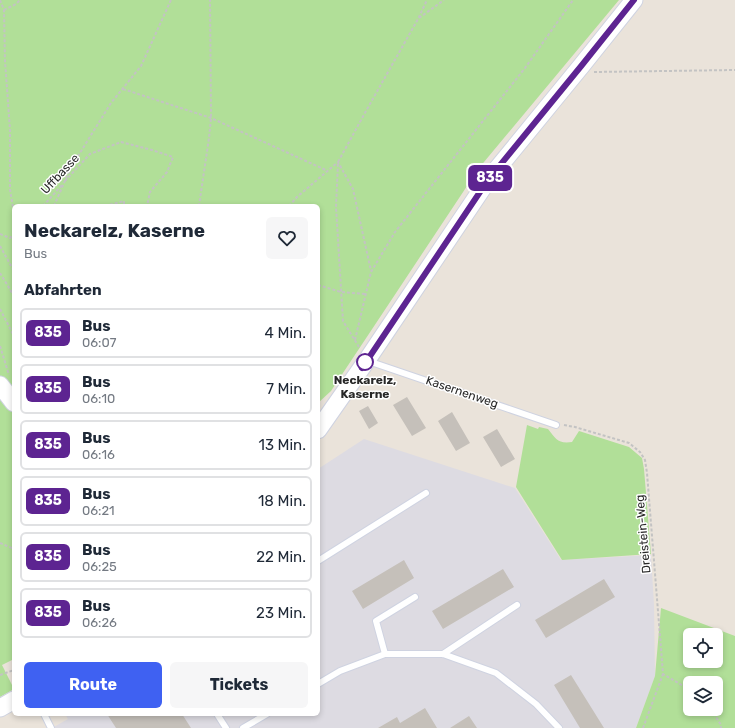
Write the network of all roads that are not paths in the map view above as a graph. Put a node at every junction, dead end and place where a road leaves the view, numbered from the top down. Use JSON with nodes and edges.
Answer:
{"nodes":[{"id":1,"x":634,"y":0,"type":"edge"},
{"id":2,"x":364,"y":364,"type":"junction"},
{"id":3,"x":5,"y":382,"type":"edge"},
{"id":4,"x":12,"y":398,"type":"edge"},
{"id":5,"x":556,"y":425,"type":"road end"},
{"id":6,"x":320,"y":427,"type":"edge"},
{"id":7,"x":426,"y":493,"type":"dead end"},
{"id":8,"x":320,"y":560,"type":"edge"},
{"id":9,"x":415,"y":597,"type":"dead end"},
{"id":10,"x":517,"y":605,"type":"dead end"},
{"id":11,"x":385,"y":654,"type":"junction"},
{"id":12,"x":443,"y":654,"type":"junction"},
{"id":13,"x":320,"y":683,"type":"edge"},
{"id":14,"x":12,"y":701,"type":"edge"},
{"id":15,"x":0,"y":708,"type":"edge"},
{"id":16,"x":45,"y":716,"type":"edge"},
{"id":17,"x":218,"y":716,"type":"edge"},
{"id":18,"x":264,"y":716,"type":"edge"},
{"id":19,"x":51,"y":728,"type":"edge"},
{"id":20,"x":226,"y":728,"type":"edge"},
{"id":21,"x":243,"y":728,"type":"edge"},
{"id":22,"x":560,"y":728,"type":"edge"}],
"edges":[{"from":1,"to":2,"type":"street"},
{"from":2,"to":5,"type":"lane","name":"Kasernenweg"},
{"from":2,"to":6,"type":"street"},
{"from":3,"to":4,"type":"street"},
{"from":7,"to":8,"type":"lane"},
{"from":9,"to":11,"type":"lane"},
{"from":10,"to":12,"type":"lane"},
{"from":11,"to":12,"type":"lane"},
{"from":11,"to":13,"type":"lane"},
{"from":12,"to":22,"type":"lane"},
{"from":14,"to":15,"type":"street"},
{"from":16,"to":19,"type":"lane"},
{"from":17,"to":20,"type":"lane"},
{"from":18,"to":21,"type":"lane"}]}
